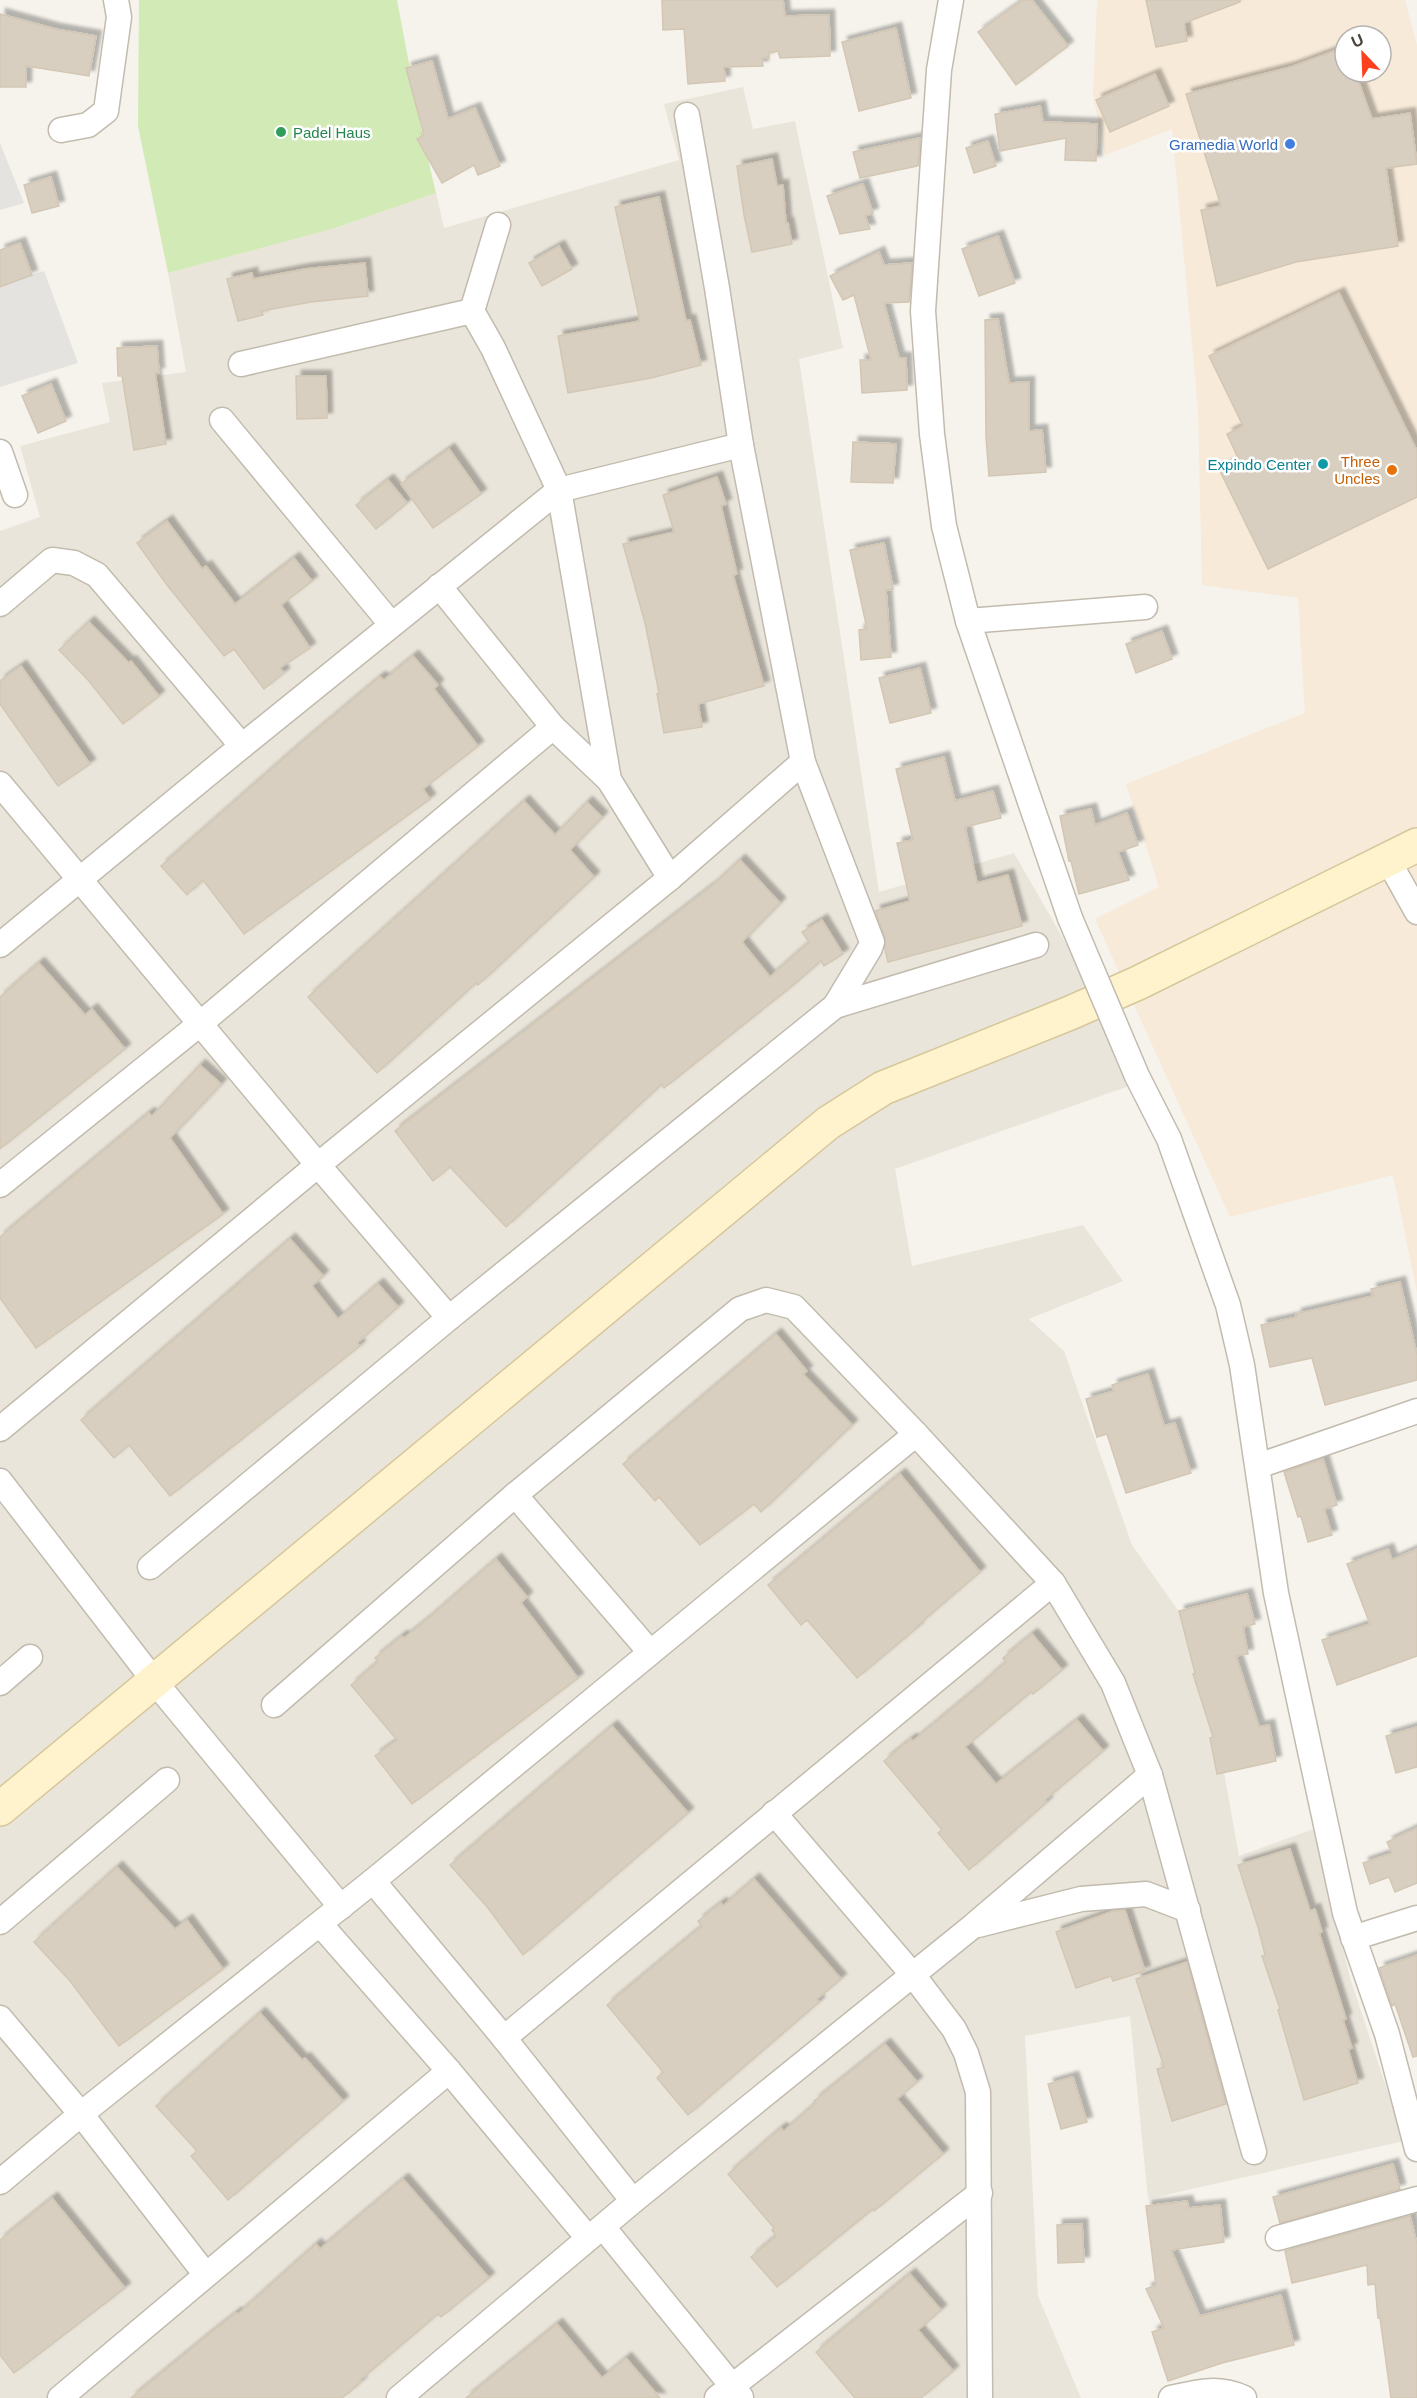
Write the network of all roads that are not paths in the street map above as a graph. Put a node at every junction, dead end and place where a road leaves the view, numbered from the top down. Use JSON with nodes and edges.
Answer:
{"nodes":[{"id":1,"x":116,"y":0,"type":"edge"},
{"id":2,"x":951,"y":0,"type":"edge"},
{"id":3,"x":687,"y":116,"type":"dead end"},
{"id":4,"x":61,"y":130,"type":"dead end"},
{"id":5,"x":498,"y":225,"type":"dead end"},
{"id":6,"x":472,"y":311,"type":"junction"},
{"id":7,"x":241,"y":363,"type":"dead end"},
{"id":8,"x":222,"y":420,"type":"dead end"},
{"id":9,"x":741,"y":445,"type":"junction"},
{"id":10,"x":0,"y":452,"type":"edge"},
{"id":11,"x":559,"y":490,"type":"junction"},
{"id":12,"x":15,"y":495,"type":"dead end"},
{"id":13,"x":440,"y":586,"type":"junction"},
{"id":14,"x":0,"y":604,"type":"edge"},
{"id":15,"x":1145,"y":607,"type":"dead end"},
{"id":16,"x":968,"y":621,"type":"junction"},
{"id":17,"x":391,"y":624,"type":"junction"},
{"id":18,"x":553,"y":728,"type":"junction"},
{"id":19,"x":242,"y":746,"type":"junction"},
{"id":20,"x":803,"y":762,"type":"junction"},
{"id":21,"x":609,"y":780,"type":"junction"},
{"id":22,"x":0,"y":784,"type":"edge"},
{"id":23,"x":1417,"y":845,"type":"edge"},
{"id":24,"x":1388,"y":860,"type":"junction"},
{"id":25,"x":80,"y":878,"type":"junction"},
{"id":26,"x":670,"y":878,"type":"junction"},
{"id":27,"x":1417,"y":912,"type":"edge"},
{"id":28,"x":0,"y":945,"type":"edge"},
{"id":29,"x":1036,"y":945,"type":"dead end"},
{"id":30,"x":835,"y":1006,"type":"junction"},
{"id":31,"x":201,"y":1023,"type":"junction"},
{"id":32,"x":318,"y":1165,"type":"junction"},
{"id":33,"x":0,"y":1185,"type":"edge"},
{"id":34,"x":449,"y":1318,"type":"junction"},
{"id":35,"x":1417,"y":1411,"type":"edge"},
{"id":36,"x":1,"y":1426,"type":"edge"},
{"id":37,"x":916,"y":1434,"type":"junction"},
{"id":38,"x":1258,"y":1466,"type":"junction"},
{"id":39,"x":0,"y":1481,"type":"edge"},
{"id":40,"x":515,"y":1495,"type":"junction"},
{"id":41,"x":150,"y":1567,"type":"dead end"},
{"id":42,"x":1053,"y":1583,"type":"junction"},
{"id":43,"x":650,"y":1652,"type":"junction"},
{"id":44,"x":30,"y":1657,"type":"dead end"},
{"id":45,"x":155,"y":1682,"type":"junction"},
{"id":46,"x":0,"y":1683,"type":"edge"},
{"id":47,"x":274,"y":1705,"type":"dead end"},
{"id":48,"x":1150,"y":1775,"type":"junction"},
{"id":49,"x":167,"y":1780,"type":"dead end"},
{"id":50,"x":0,"y":1809,"type":"edge"},
{"id":51,"x":774,"y":1813,"type":"junction"},
{"id":52,"x":374,"y":1881,"type":"junction"},
{"id":53,"x":341,"y":1907,"type":"junction"},
{"id":54,"x":1188,"y":1910,"type":"junction"},
{"id":55,"x":1417,"y":1918,"type":"edge"},
{"id":56,"x":0,"y":1922,"type":"edge"},
{"id":57,"x":320,"y":1924,"type":"junction"},
{"id":58,"x":973,"y":1926,"type":"junction"},
{"id":59,"x":1353,"y":1938,"type":"junction"},
{"id":60,"x":913,"y":1975,"type":"junction"},
{"id":61,"x":0,"y":2018,"type":"edge"},
{"id":62,"x":504,"y":2037,"type":"junction"},
{"id":63,"x":449,"y":2071,"type":"junction"},
{"id":64,"x":81,"y":2114,"type":"junction"},
{"id":65,"x":1417,"y":2149,"type":"edge"},
{"id":66,"x":1254,"y":2152,"type":"dead end"},
{"id":67,"x":0,"y":2182,"type":"edge"},
{"id":68,"x":980,"y":2193,"type":"junction"},
{"id":69,"x":1417,"y":2199,"type":"edge"},
{"id":70,"x":633,"y":2201,"type":"junction"},
{"id":71,"x":595,"y":2233,"type":"junction"},
{"id":72,"x":1278,"y":2238,"type":"dead end"},
{"id":73,"x":206,"y":2275,"type":"junction"},
{"id":74,"x":730,"y":2394,"type":"edge"},
{"id":75,"x":60,"y":2398,"type":"edge"},
{"id":76,"x":399,"y":2398,"type":"edge"},
{"id":77,"x":980,"y":2398,"type":"edge"},
{"id":78,"x":1171,"y":2398,"type":"edge"},
{"id":79,"x":1244,"y":2398,"type":"edge"}],
"edges":[{"from":1,"to":4,"type":"street"},
{"from":2,"to":16,"type":"street"},
{"from":3,"to":9,"type":"street"},
{"from":5,"to":6,"type":"street"},
{"from":6,"to":7,"type":"street"},
{"from":6,"to":11,"type":"street"},
{"from":8,"to":17,"type":"street"},
{"from":9,"to":11,"type":"street"},
{"from":9,"to":20,"type":"street"},
{"from":10,"to":12,"type":"street"},
{"from":11,"to":13,"type":"street"},
{"from":11,"to":21,"type":"street"},
{"from":13,"to":17,"type":"street"},
{"from":13,"to":18,"type":"street"},
{"from":14,"to":19,"type":"street"},
{"from":15,"to":16,"type":"street"},
{"from":16,"to":38,"type":"street","bridge":true},
{"from":17,"to":19,"type":"street"},
{"from":18,"to":21,"type":"street"},
{"from":18,"to":31,"type":"street"},
{"from":19,"to":25,"type":"street"},
{"from":20,"to":26,"type":"street"},
{"from":20,"to":30,"type":"street"},
{"from":21,"to":26,"type":"street"},
{"from":22,"to":25,"type":"street"},
{"from":23,"to":24,"type":"street"},
{"from":24,"to":27,"type":"street"},
{"from":24,"to":45,"type":"street"},
{"from":25,"to":28,"type":"street"},
{"from":25,"to":31,"type":"street"},
{"from":26,"to":32,"type":"street"},
{"from":29,"to":30,"type":"street"},
{"from":30,"to":34,"type":"street"},
{"from":31,"to":32,"type":"street"},
{"from":31,"to":33,"type":"street"},
{"from":32,"to":34,"type":"street"},
{"from":32,"to":36,"type":"street"},
{"from":34,"to":41,"type":"street"},
{"from":35,"to":38,"type":"street"},
{"from":37,"to":40,"type":"street"},
{"from":37,"to":42,"type":"street"},
{"from":37,"to":43,"type":"street"},
{"from":38,"to":59,"type":"street"},
{"from":39,"to":45,"type":"street"},
{"from":40,"to":43,"type":"street"},
{"from":40,"to":47,"type":"street"},
{"from":42,"to":48,"type":"street"},
{"from":42,"to":51,"type":"street"},
{"from":43,"to":52,"type":"street"},
{"from":44,"to":46,"type":"street"},
{"from":45,"to":50,"type":"street"},
{"from":45,"to":53,"type":"street"},
{"from":48,"to":54,"type":"street"},
{"from":48,"to":58,"type":"street"},
{"from":49,"to":56,"type":"street"},
{"from":51,"to":60,"type":"street"},
{"from":51,"to":62,"type":"street"},
{"from":52,"to":53,"type":"street"},
{"from":52,"to":62,"type":"street"},
{"from":53,"to":57,"type":"street"},
{"from":54,"to":58,"type":"street"},
{"from":54,"to":66,"type":"street"},
{"from":55,"to":59,"type":"street"},
{"from":57,"to":63,"type":"street"},
{"from":57,"to":64,"type":"street"},
{"from":58,"to":60,"type":"street"},
{"from":59,"to":65,"type":"street"},
{"from":60,"to":68,"type":"street"},
{"from":60,"to":70,"type":"street"},
{"from":61,"to":64,"type":"street"},
{"from":62,"to":70,"type":"street"},
{"from":63,"to":71,"type":"street"},
{"from":63,"to":73,"type":"street"},
{"from":64,"to":67,"type":"street"},
{"from":64,"to":73,"type":"street"},
{"from":68,"to":74,"type":"street"},
{"from":68,"to":77,"type":"street"},
{"from":69,"to":72,"type":"street"},
{"from":70,"to":71,"type":"street"},
{"from":71,"to":74,"type":"street"},
{"from":71,"to":76,"type":"street"},
{"from":73,"to":75,"type":"street"},
{"from":78,"to":79,"type":"street"}]}
